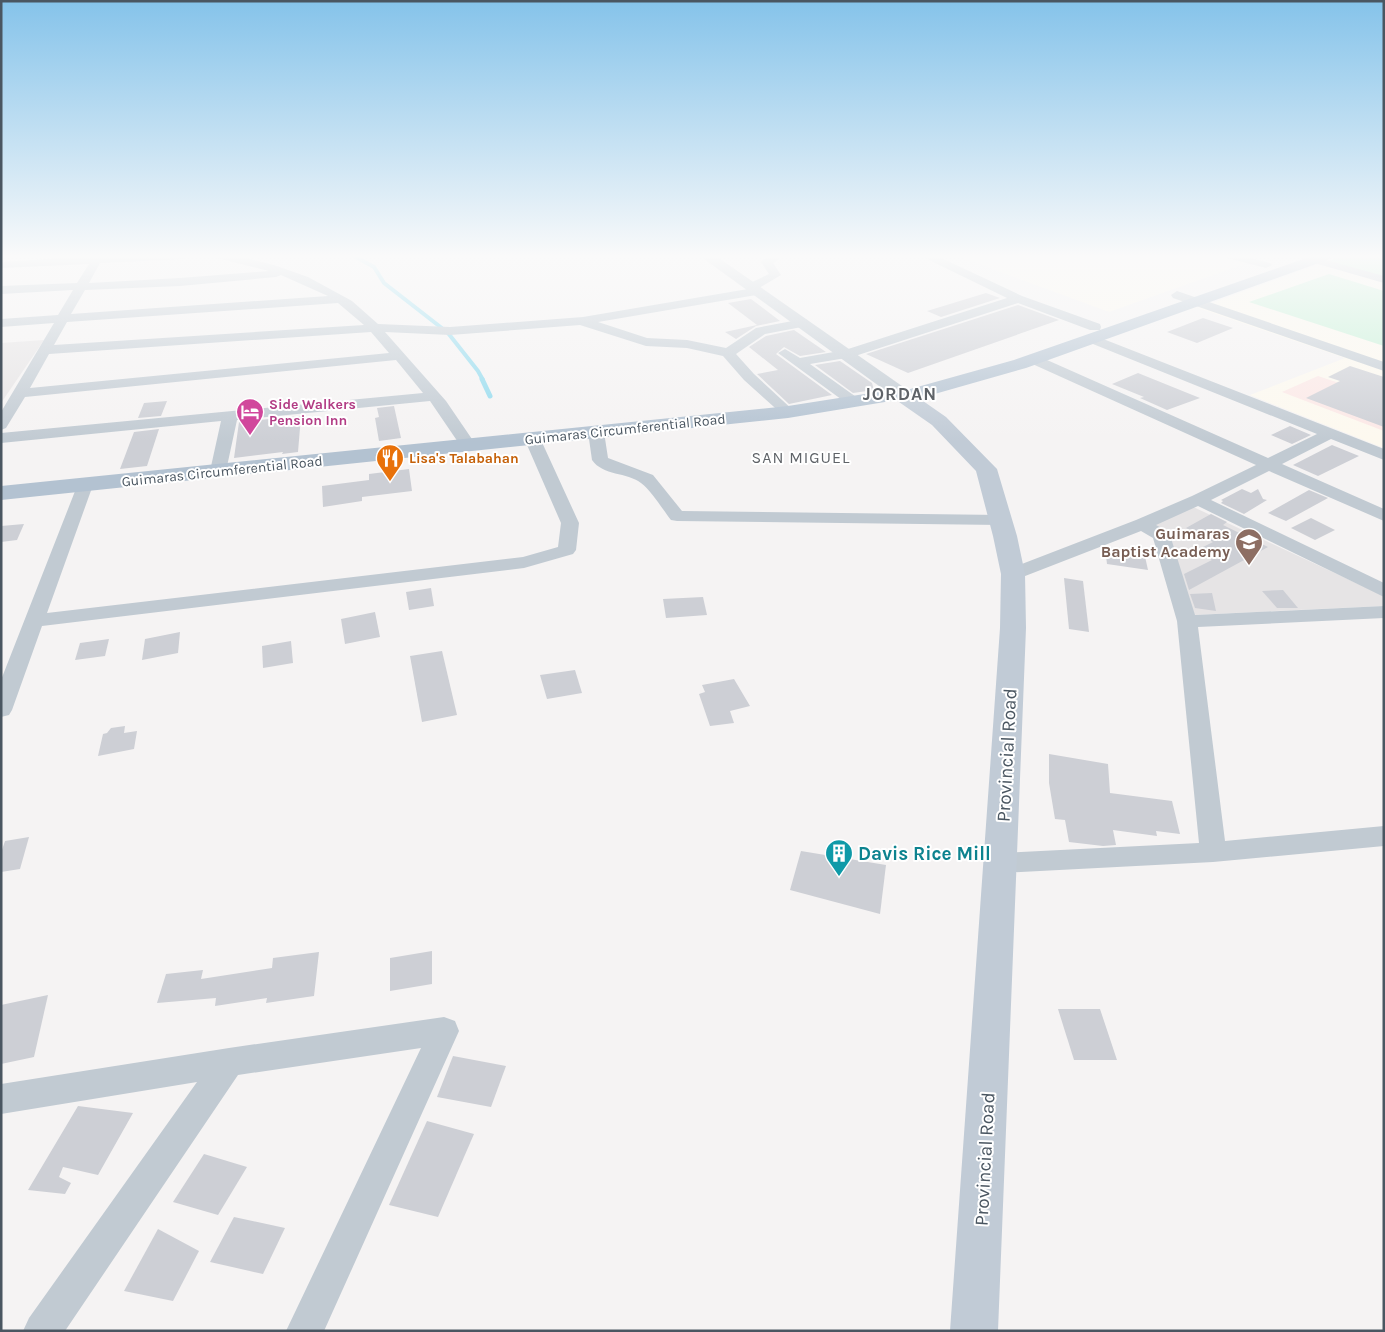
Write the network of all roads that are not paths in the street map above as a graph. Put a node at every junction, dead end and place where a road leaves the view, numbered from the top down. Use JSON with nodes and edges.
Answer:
{"nodes":[{"id":1,"x":85,"y":318,"type":"edge"},
{"id":2,"x":362,"y":318,"type":"edge"},
{"id":3,"x":598,"y":318,"type":"edge"},
{"id":4,"x":796,"y":318,"type":"edge"},
{"id":5,"x":958,"y":318,"type":"edge"},
{"id":6,"x":1061,"y":318,"type":"edge"},
{"id":7,"x":1125,"y":318,"type":"edge"},
{"id":8,"x":1146,"y":318,"type":"edge"},
{"id":9,"x":1241,"y":318,"type":"edge"},
{"id":10,"x":1277,"y":318,"type":"edge"},
{"id":11,"x":61,"y":320,"type":"junction"},
{"id":12,"x":583,"y":321,"type":"junction"},
{"id":13,"x":1,"y":323,"type":"edge"},
{"id":14,"x":803,"y":323,"type":"junction"},
{"id":15,"x":374,"y":328,"type":"junction"},
{"id":16,"x":1094,"y":333,"type":"junction"},
{"id":17,"x":1304,"y":340,"type":"junction"},
{"id":18,"x":1342,"y":340,"type":"junction"},
{"id":19,"x":44,"y":350,"type":"junction"},
{"id":20,"x":728,"y":353,"type":"junction"},
{"id":21,"x":786,"y":353,"type":"dead end"},
{"id":22,"x":847,"y":354,"type":"junction"},
{"id":23,"x":1384,"y":354,"type":"edge"},
{"id":24,"x":399,"y":356,"type":"junction"},
{"id":25,"x":1033,"y":359,"type":"junction"},
{"id":26,"x":798,"y":362,"type":"junction"},
{"id":27,"x":1384,"y":367,"type":"edge"},
{"id":28,"x":20,"y":392,"type":"junction"},
{"id":29,"x":902,"y":394,"type":"junction"},
{"id":30,"x":434,"y":396,"type":"junction"},
{"id":31,"x":854,"y":402,"type":"junction"},
{"id":32,"x":788,"y":412,"type":"junction"},
{"id":33,"x":230,"y":415,"type":"junction"},
{"id":34,"x":1,"y":425,"type":"edge"},
{"id":35,"x":596,"y":432,"type":"junction"},
{"id":36,"x":1330,"y":433,"type":"junction"},
{"id":37,"x":1,"y":438,"type":"edge"},
{"id":38,"x":532,"y":438,"type":"junction"},
{"id":39,"x":468,"y":446,"type":"junction"},
{"id":40,"x":1384,"y":455,"type":"edge"},
{"id":41,"x":1268,"y":464,"type":"junction"},
{"id":42,"x":218,"y":471,"type":"junction"},
{"id":43,"x":85,"y":484,"type":"junction"},
{"id":44,"x":1,"y":493,"type":"edge"},
{"id":45,"x":1198,"y":500,"type":"junction"},
{"id":46,"x":1384,"y":516,"type":"edge"},
{"id":47,"x":1001,"y":520,"type":"junction"},
{"id":48,"x":1142,"y":524,"type":"junction"},
{"id":49,"x":1013,"y":574,"type":"junction"},
{"id":50,"x":1384,"y":591,"type":"edge"},
{"id":51,"x":1384,"y":612,"type":"edge"},
{"id":52,"x":34,"y":621,"type":"junction"},
{"id":53,"x":1187,"y":621,"type":"junction"},
{"id":54,"x":1,"y":710,"type":"edge"},
{"id":55,"x":1384,"y":836,"type":"edge"},
{"id":56,"x":1213,"y":852,"type":"junction"},
{"id":57,"x":1000,"y":862,"type":"junction"},
{"id":58,"x":228,"y":1062,"type":"junction"},
{"id":59,"x":1,"y":1098,"type":"edge"},
{"id":60,"x":42,"y":1331,"type":"edge"},
{"id":61,"x":305,"y":1331,"type":"edge"},
{"id":62,"x":974,"y":1331,"type":"edge"}],
"edges":[{"from":1,"to":11,"type":"street"},
{"from":2,"to":15,"type":"street"},
{"from":3,"to":12,"type":"street"},
{"from":4,"to":14,"type":"street","name":"Provincial Road"},
{"from":5,"to":22,"type":"street"},
{"from":6,"to":16,"type":"street"},
{"from":7,"to":16,"type":"main road","name":"Guimaras Circumferential Road"},
{"from":8,"to":16,"type":"main road","name":"Guimaras Circumferential Road"},
{"from":9,"to":17,"type":"street"},
{"from":10,"to":18,"type":"street"},
{"from":11,"to":13,"type":"street"},
{"from":11,"to":19,"type":"street"},
{"from":12,"to":15,"type":"street"},
{"from":12,"to":20,"type":"street"},
{"from":14,"to":20,"type":"street"},
{"from":14,"to":22,"type":"street","name":"Provincial Road"},
{"from":15,"to":19,"type":"street"},
{"from":15,"to":24,"type":"street"},
{"from":16,"to":25,"type":"main road","name":"Guimaras Circumferential Road"},
{"from":16,"to":29,"type":"main road","name":"Guimaras Circumferential Road"},
{"from":16,"to":36,"type":"street"},
{"from":17,"to":18,"type":"street"},
{"from":17,"to":27,"type":"street"},
{"from":18,"to":23,"type":"street"},
{"from":19,"to":28,"type":"street"},
{"from":20,"to":32,"type":"street"},
{"from":21,"to":26,"type":"street"},
{"from":22,"to":26,"type":"street"},
{"from":22,"to":29,"type":"street","name":"Provincial Road"},
{"from":24,"to":28,"type":"street"},
{"from":24,"to":30,"type":"street"},
{"from":25,"to":29,"type":"main road","name":"Guimaras Circumferential Road"},
{"from":25,"to":41,"type":"street"},
{"from":26,"to":31,"type":"street"},
{"from":28,"to":34,"type":"street"},
{"from":29,"to":31,"type":"main road","name":"Guimaras Circumferential Road"},
{"from":29,"to":47,"type":"main road","name":"Provincial Road"},
{"from":30,"to":33,"type":"street"},
{"from":30,"to":39,"type":"street"},
{"from":31,"to":32,"type":"main road","name":"Guimaras Circumferential Road"},
{"from":32,"to":35,"type":"main road","name":"Guimaras Circumferential Road"},
{"from":33,"to":37,"type":"street"},
{"from":33,"to":42,"type":"street"},
{"from":35,"to":38,"type":"main road","name":"Guimaras Circumferential Road"},
{"from":35,"to":47,"type":"street"},
{"from":36,"to":40,"type":"street"},
{"from":36,"to":41,"type":"street"},
{"from":38,"to":39,"type":"main road","name":"Guimaras Circumferential Road"},
{"from":38,"to":52,"type":"street"},
{"from":39,"to":42,"type":"main road","name":"Guimaras Circumferential Road"},
{"from":41,"to":45,"type":"street"},
{"from":41,"to":46,"type":"street"},
{"from":42,"to":43,"type":"main road","name":"Guimaras Circumferential Road"},
{"from":43,"to":44,"type":"main road","name":"Guimaras Circumferential Road"},
{"from":43,"to":52,"type":"street"},
{"from":45,"to":48,"type":"street"},
{"from":45,"to":50,"type":"street"},
{"from":47,"to":49,"type":"main road","name":"Provincial Road"},
{"from":48,"to":49,"type":"street"},
{"from":48,"to":53,"type":"street"},
{"from":49,"to":57,"type":"main road","name":"Provincial Road"},
{"from":51,"to":53,"type":"street"},
{"from":52,"to":54,"type":"street"},
{"from":53,"to":56,"type":"street"},
{"from":55,"to":56,"type":"street"},
{"from":56,"to":57,"type":"street"},
{"from":57,"to":62,"type":"main road","name":"Provincial Road"},
{"from":58,"to":59,"type":"street"},
{"from":58,"to":60,"type":"street"},
{"from":58,"to":61,"type":"street"}]}
